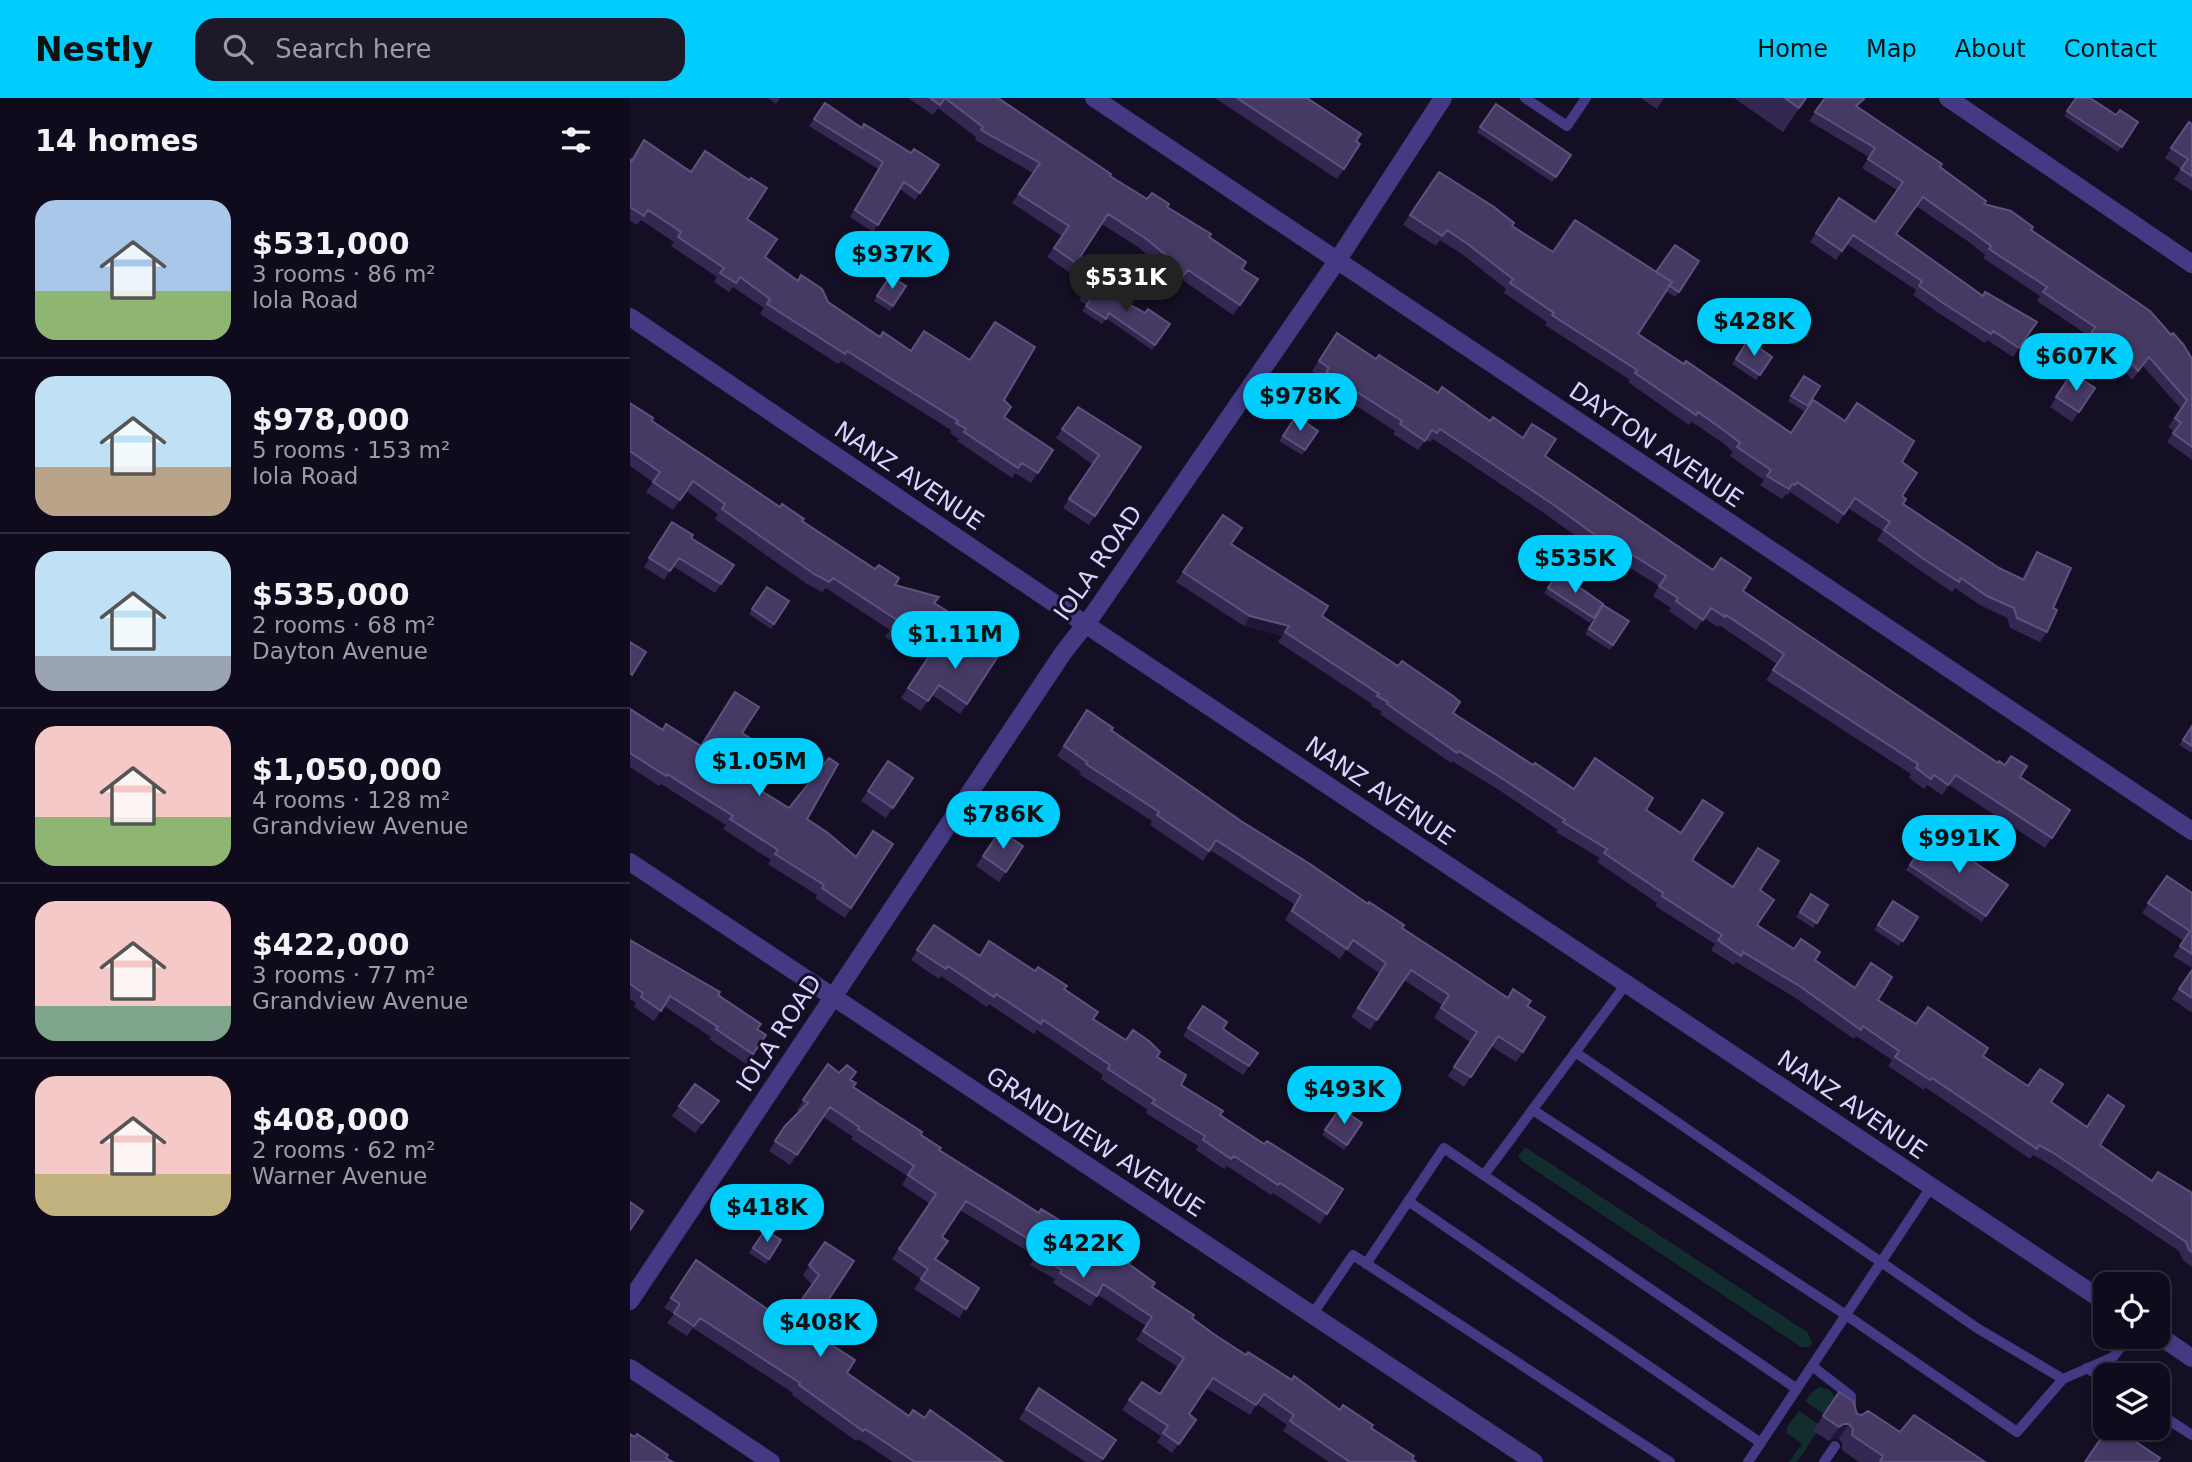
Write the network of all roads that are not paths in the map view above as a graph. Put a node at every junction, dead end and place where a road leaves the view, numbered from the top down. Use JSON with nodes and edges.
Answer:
{"nodes":[{"id":1,"x":1094,"y":98,"type":"edge"},
{"id":2,"x":1443,"y":98,"type":"edge"},
{"id":3,"x":1525,"y":98,"type":"edge"},
{"id":4,"x":1586,"y":98,"type":"edge"},
{"id":5,"x":1948,"y":98,"type":"edge"},
{"id":6,"x":1337,"y":261,"type":"junction"},
{"id":7,"x":2192,"y":264,"type":"edge"},
{"id":8,"x":630,"y":317,"type":"edge"},
{"id":9,"x":1085,"y":624,"type":"junction"},
{"id":10,"x":2192,"y":831,"type":"edge"},
{"id":11,"x":630,"y":862,"type":"edge"},
{"id":12,"x":1626,"y":984,"type":"junction"},
{"id":13,"x":833,"y":998,"type":"junction"},
{"id":14,"x":1575,"y":1052,"type":"junction"},
{"id":15,"x":1533,"y":1110,"type":"junction"},
{"id":16,"x":1484,"y":1175,"type":"junction"},
{"id":17,"x":1931,"y":1187,"type":"junction"},
{"id":18,"x":1408,"y":1201,"type":"junction"},
{"id":19,"x":1881,"y":1263,"type":"junction"},
{"id":20,"x":1366,"y":1264,"type":"junction"},
{"id":21,"x":2093,"y":1293,"type":"edge"},
{"id":22,"x":630,"y":1301,"type":"edge"},
{"id":23,"x":1312,"y":1315,"type":"junction"},
{"id":24,"x":1846,"y":1315,"type":"junction"},
{"id":25,"x":2170,"y":1343,"type":"edge"},
{"id":26,"x":2119,"y":1349,"type":"edge"},
{"id":27,"x":2192,"y":1358,"type":"edge"},
{"id":28,"x":1812,"y":1366,"type":"junction"},
{"id":29,"x":630,"y":1368,"type":"edge"},
{"id":30,"x":2087,"y":1368,"type":"junction"},
{"id":31,"x":2093,"y":1372,"type":"edge"},
{"id":32,"x":2063,"y":1379,"type":"junction"},
{"id":33,"x":1797,"y":1389,"type":"junction"},
{"id":34,"x":2170,"y":1421,"type":"edge"},
{"id":35,"x":1851,"y":1422,"type":"edge"},
{"id":36,"x":2192,"y":1435,"type":"edge"},
{"id":37,"x":1761,"y":1443,"type":"junction"},
{"id":38,"x":1835,"y":1446,"type":"dead end"},
{"id":39,"x":771,"y":1462,"type":"edge"},
{"id":40,"x":1534,"y":1462,"type":"edge"},
{"id":41,"x":1670,"y":1462,"type":"edge"},
{"id":42,"x":1748,"y":1462,"type":"edge"},
{"id":43,"x":1824,"y":1462,"type":"edge"}],
"edges":[{"from":1,"to":6,"type":"street","name":"DAYTON AVENUE"},
{"from":2,"to":6,"type":"street","name":"IOLA ROAD"},
{"from":3,"to":4,"type":"lane"},
{"from":5,"to":7,"type":"street"},
{"from":6,"to":9,"type":"street","name":"IOLA ROAD"},
{"from":6,"to":10,"type":"street","name":"DAYTON AVENUE"},
{"from":8,"to":9,"type":"street","name":"NANZ AVENUE"},
{"from":9,"to":12,"type":"street","name":"NANZ AVENUE"},
{"from":9,"to":13,"type":"street","name":"IOLA ROAD"},
{"from":11,"to":13,"type":"street","name":"GRANDVIEW AVENUE"},
{"from":12,"to":14,"type":"lane"},
{"from":12,"to":17,"type":"street","name":"NANZ AVENUE"},
{"from":13,"to":22,"type":"street","name":"IOLA ROAD"},
{"from":13,"to":23,"type":"street","name":"GRANDVIEW AVENUE"},
{"from":14,"to":15,"type":"lane"},
{"from":14,"to":19,"type":"lane"},
{"from":15,"to":16,"type":"lane"},
{"from":15,"to":24,"type":"lane"},
{"from":16,"to":18,"type":"lane"},
{"from":16,"to":33,"type":"lane"},
{"from":17,"to":19,"type":"lane"},
{"from":17,"to":21,"type":"street","name":"NANZ AVENUE"},
{"from":18,"to":20,"type":"lane"},
{"from":18,"to":37,"type":"lane"},
{"from":19,"to":24,"type":"lane"},
{"from":19,"to":32,"type":"lane"},
{"from":20,"to":23,"type":"lane"},
{"from":20,"to":41,"type":"lane"},
{"from":23,"to":40,"type":"street","name":"GRANDVIEW AVENUE"},
{"from":24,"to":28,"type":"lane"},
{"from":24,"to":32,"type":"lane"},
{"from":25,"to":27,"type":"street"},
{"from":26,"to":30,"type":"lane"},
{"from":28,"to":33,"type":"lane"},
{"from":28,"to":35,"type":"lane"},
{"from":29,"to":39,"type":"street"},
{"from":30,"to":31,"type":"lane"},
{"from":30,"to":32,"type":"lane"},
{"from":33,"to":37,"type":"lane"},
{"from":34,"to":36,"type":"lane"},
{"from":37,"to":42,"type":"lane"},
{"from":38,"to":43,"type":"lane"}]}
